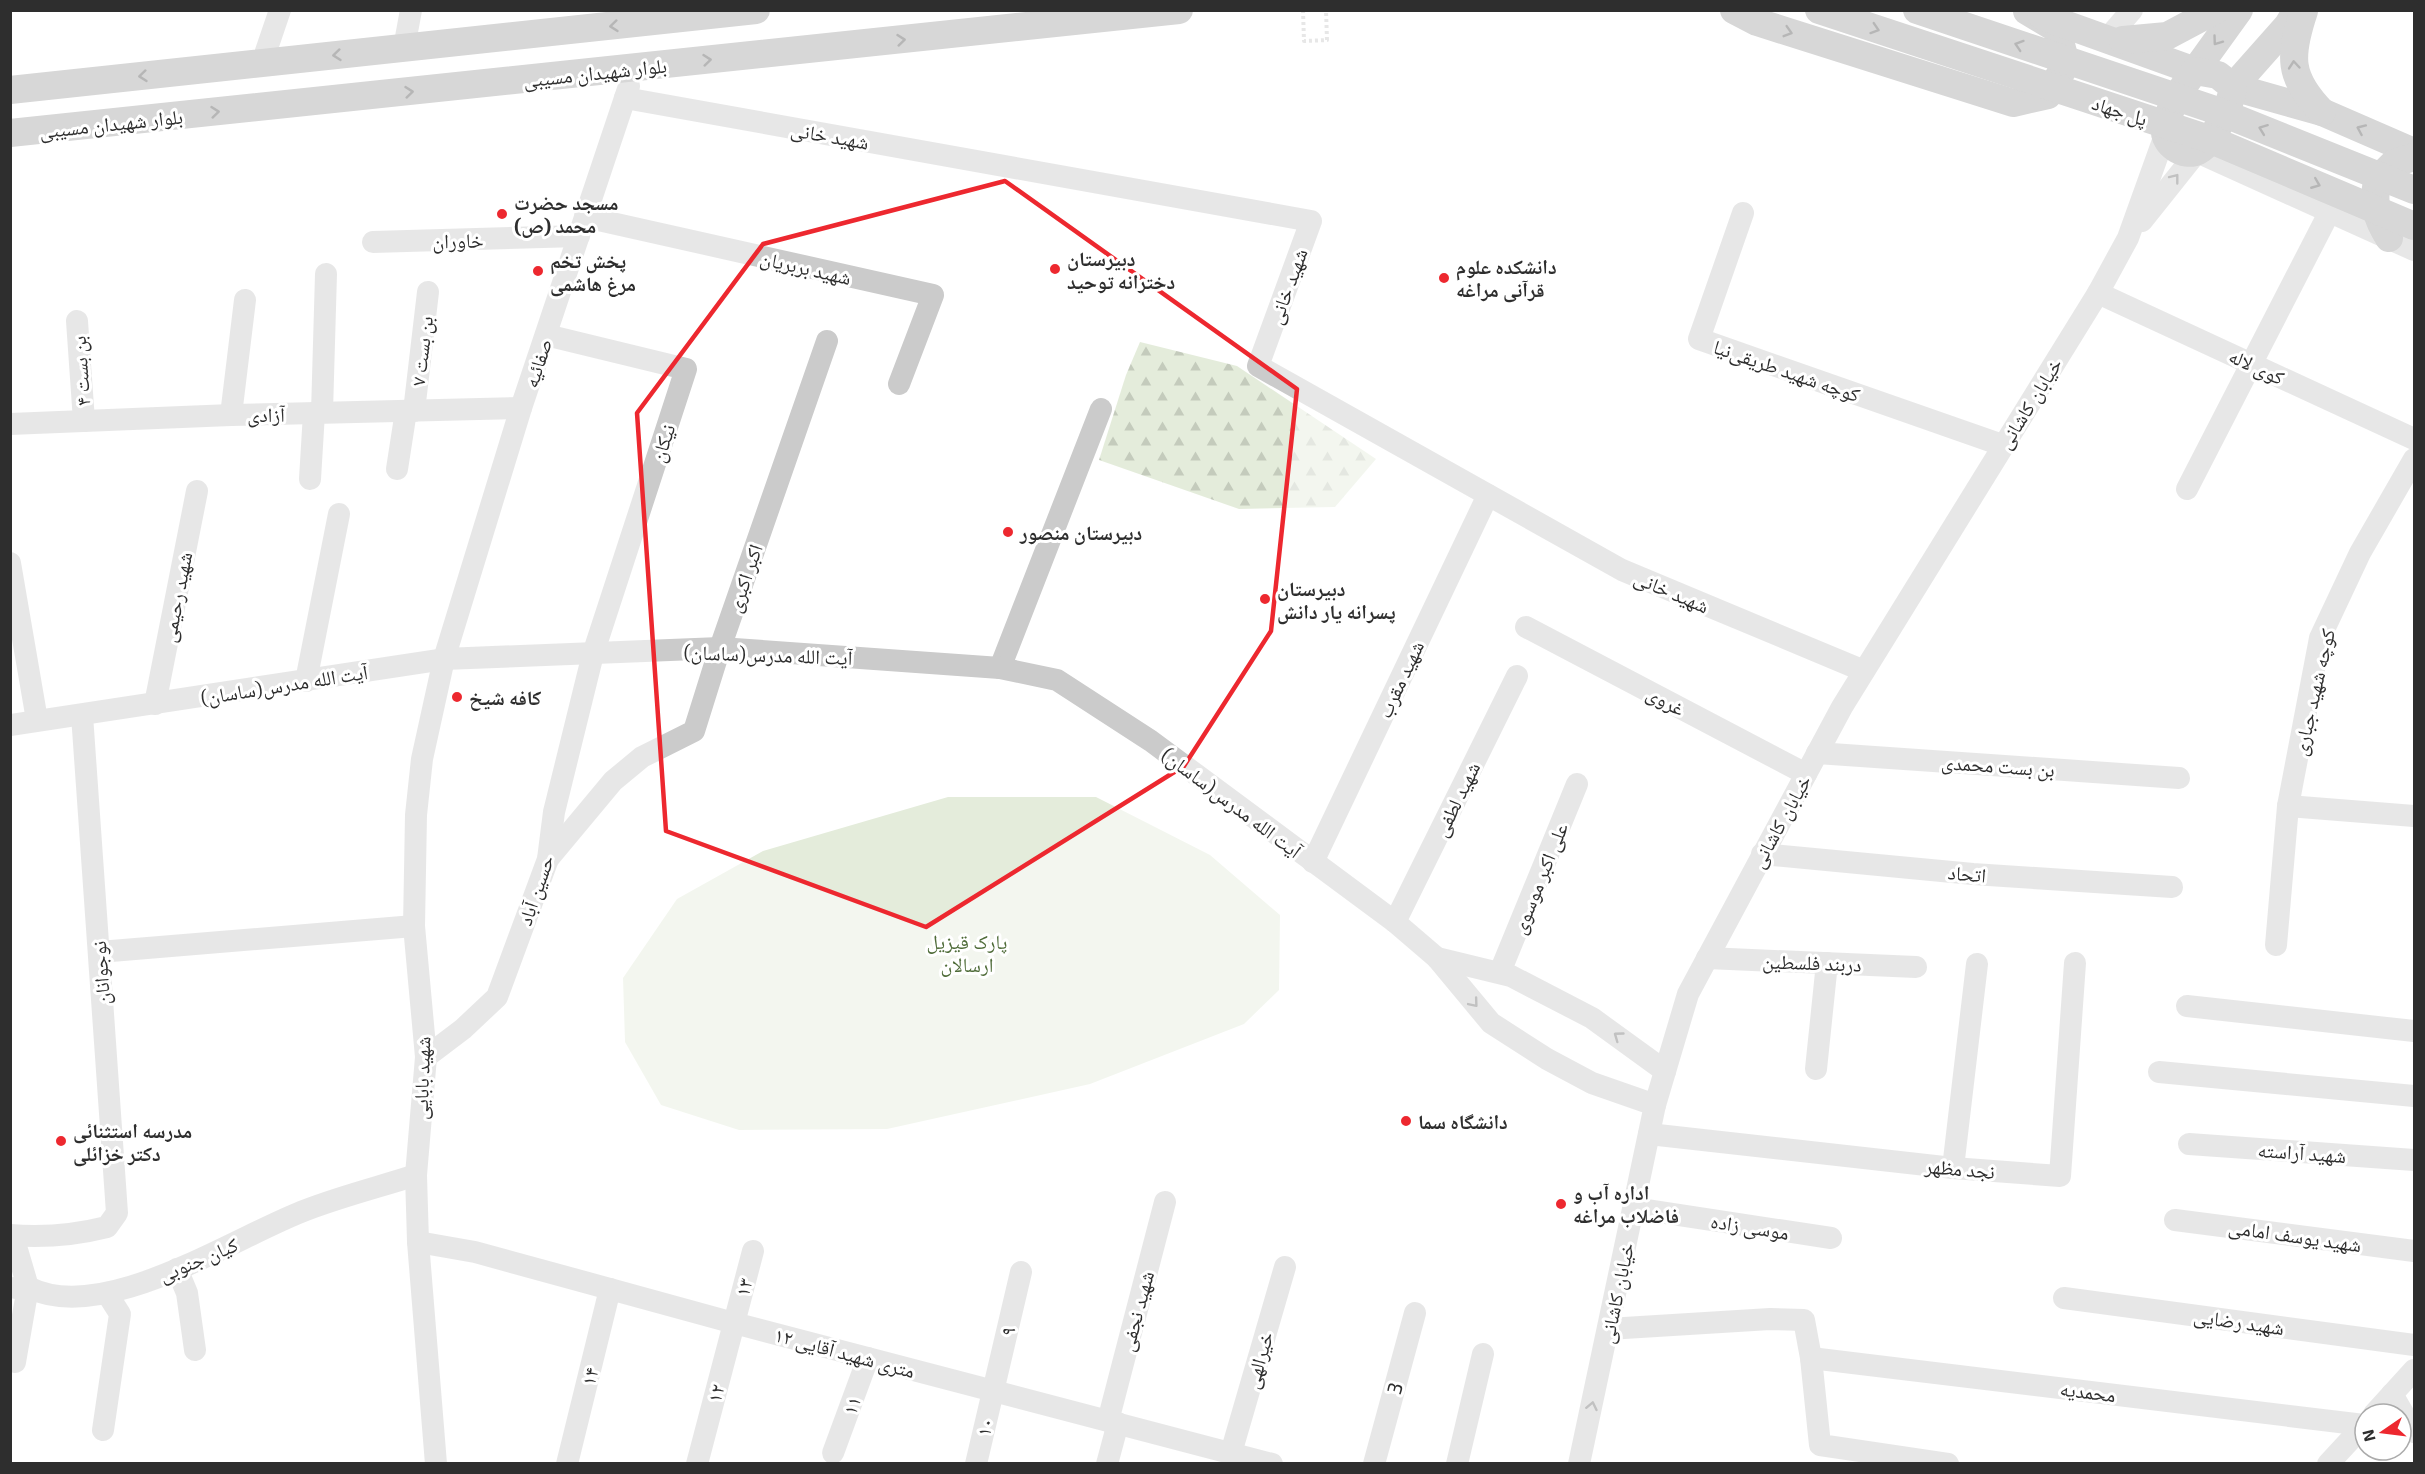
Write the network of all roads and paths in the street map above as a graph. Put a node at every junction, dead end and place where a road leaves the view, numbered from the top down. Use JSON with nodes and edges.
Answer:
{"nodes":[{"id":1,"x":280,"y":10,"type":"edge"},
{"id":2,"x":411,"y":10,"type":"edge"},
{"id":3,"x":756,"y":10,"type":"edge"},
{"id":4,"x":1179,"y":10,"type":"edge"},
{"id":5,"x":1302,"y":10,"type":"edge"},
{"id":6,"x":1326,"y":10,"type":"edge"},
{"id":7,"x":1734,"y":10,"type":"edge"},
{"id":8,"x":1820,"y":10,"type":"edge"},
{"id":9,"x":1917,"y":10,"type":"edge"},
{"id":10,"x":2133,"y":10,"type":"edge"},
{"id":11,"x":2216,"y":10,"type":"edge"},
{"id":12,"x":2239,"y":10,"type":"edge"},
{"id":13,"x":2249,"y":10,"type":"edge"},
{"id":14,"x":2026,"y":11,"type":"edge"},
{"id":15,"x":2296,"y":15,"type":"edge"},
{"id":16,"x":651,"y":16,"type":"edge"},
{"id":17,"x":2107,"y":39,"type":"junction"},
{"id":18,"x":404,"y":48,"type":"junction"},
{"id":19,"x":262,"y":63,"type":"junction"},
{"id":20,"x":635,"y":68,"type":"junction"},
{"id":21,"x":2195,"y":71,"type":"junction"},
{"id":22,"x":2233,"y":87,"type":"junction"},
{"id":23,"x":10,"y":90,"type":"edge"},
{"id":24,"x":625,"y":98,"type":"junction"},
{"id":25,"x":2322,"y":112,"type":"junction"},
{"id":26,"x":10,"y":133,"type":"edge"},
{"id":27,"x":2165,"y":135,"type":"junction"},
{"id":28,"x":2197,"y":152,"type":"junction"},
{"id":29,"x":2415,"y":153,"type":"edge"},
{"id":30,"x":2415,"y":157,"type":"edge"},
{"id":31,"x":2415,"y":190,"type":"edge"},
{"id":32,"x":2375,"y":208,"type":"junction"},
{"id":33,"x":2330,"y":211,"type":"junction"},
{"id":34,"x":1743,"y":213,"type":"dead end"},
{"id":35,"x":2415,"y":226,"type":"edge"},
{"id":36,"x":582,"y":227,"type":"junction"},
{"id":37,"x":2128,"y":238,"type":"junction"},
{"id":38,"x":373,"y":242,"type":"dead end"},
{"id":39,"x":2402,"y":244,"type":"edge"},
{"id":40,"x":327,"y":274,"type":"dead end"},
{"id":41,"x":428,"y":292,"type":"dead end"},
{"id":42,"x":2098,"y":293,"type":"junction"},
{"id":43,"x":245,"y":300,"type":"dead end"},
{"id":44,"x":77,"y":321,"type":"dead end"},
{"id":45,"x":546,"y":335,"type":"junction"},
{"id":46,"x":827,"y":341,"type":"dead end"},
{"id":47,"x":2252,"y":364,"type":"junction"},
{"id":48,"x":899,"y":384,"type":"dead end"},
{"id":49,"x":521,"y":408,"type":"junction"},
{"id":50,"x":1101,"y":409,"type":"dead end"},
{"id":51,"x":410,"y":411,"type":"junction"},
{"id":52,"x":318,"y":413,"type":"junction"},
{"id":53,"x":231,"y":414,"type":"junction"},
{"id":54,"x":84,"y":421,"type":"junction"},
{"id":55,"x":10,"y":424,"type":"edge"},
{"id":56,"x":2415,"y":439,"type":"edge"},
{"id":57,"x":2002,"y":445,"type":"junction"},
{"id":58,"x":2415,"y":459,"type":"edge"},
{"id":59,"x":397,"y":469,"type":"dead end"},
{"id":60,"x":310,"y":479,"type":"dead end"},
{"id":61,"x":2187,"y":489,"type":"dead end"},
{"id":62,"x":197,"y":491,"type":"dead end"},
{"id":63,"x":1488,"y":495,"type":"junction"},
{"id":64,"x":339,"y":514,"type":"dead end"},
{"id":65,"x":10,"y":563,"type":"edge"},
{"id":66,"x":1526,"y":627,"type":"dead end"},
{"id":67,"x":720,"y":648,"type":"junction"},
{"id":68,"x":593,"y":654,"type":"junction"},
{"id":69,"x":444,"y":659,"type":"junction"},
{"id":70,"x":1000,"y":668,"type":"junction"},
{"id":71,"x":1864,"y":671,"type":"junction"},
{"id":72,"x":1517,"y":676,"type":"dead end"},
{"id":73,"x":306,"y":681,"type":"junction"},
{"id":74,"x":155,"y":704,"type":"junction"},
{"id":75,"x":82,"y":715,"type":"junction"},
{"id":76,"x":37,"y":720,"type":"junction"},
{"id":77,"x":10,"y":725,"type":"edge"},
{"id":78,"x":1817,"y":753,"type":"junction"},
{"id":79,"x":1806,"y":774,"type":"junction"},
{"id":80,"x":2179,"y":778,"type":"dead end"},
{"id":81,"x":1577,"y":784,"type":"dead end"},
{"id":82,"x":2288,"y":806,"type":"junction"},
{"id":83,"x":2415,"y":816,"type":"edge"},
{"id":84,"x":1762,"y":854,"type":"junction"},
{"id":85,"x":548,"y":859,"type":"junction"},
{"id":86,"x":1313,"y":862,"type":"junction"},
{"id":87,"x":2172,"y":887,"type":"dead end"},
{"id":88,"x":1395,"y":922,"type":"junction"},
{"id":89,"x":414,"y":926,"type":"junction"},
{"id":90,"x":2276,"y":945,"type":"dead end"},
{"id":91,"x":99,"y":952,"type":"junction"},
{"id":92,"x":1437,"y":958,"type":"junction"},
{"id":93,"x":1707,"y":958,"type":"junction"},
{"id":94,"x":1827,"y":963,"type":"junction"},
{"id":95,"x":2075,"y":963,"type":"dead end"},
{"id":96,"x":1977,"y":964,"type":"dead end"},
{"id":97,"x":1916,"y":967,"type":"dead end"},
{"id":98,"x":1500,"y":972,"type":"junction"},
{"id":99,"x":2187,"y":1006,"type":"dead end"},
{"id":100,"x":2415,"y":1031,"type":"edge"},
{"id":101,"x":426,"y":1058,"type":"junction"},
{"id":102,"x":1816,"y":1069,"type":"dead end"},
{"id":103,"x":1665,"y":1071,"type":"junction"},
{"id":104,"x":2159,"y":1072,"type":"dead end"},
{"id":105,"x":2415,"y":1096,"type":"edge"},
{"id":106,"x":1655,"y":1105,"type":"junction"},
{"id":107,"x":1649,"y":1134,"type":"junction"},
{"id":108,"x":2189,"y":1144,"type":"dead end"},
{"id":109,"x":2415,"y":1160,"type":"edge"},
{"id":110,"x":1953,"y":1168,"type":"junction"},
{"id":111,"x":416,"y":1175,"type":"junction"},
{"id":112,"x":1165,"y":1202,"type":"dead end"},
{"id":113,"x":1633,"y":1208,"type":"junction"},
{"id":114,"x":2175,"y":1220,"type":"dead end"},
{"id":115,"x":12,"y":1236,"type":"edge"},
{"id":116,"x":1831,"y":1238,"type":"dead end"},
{"id":117,"x":418,"y":1242,"type":"junction"},
{"id":118,"x":753,"y":1251,"type":"dead end"},
{"id":119,"x":2415,"y":1251,"type":"edge"},
{"id":120,"x":1285,"y":1267,"type":"dead end"},
{"id":121,"x":177,"y":1269,"type":"junction"},
{"id":122,"x":1021,"y":1272,"type":"dead end"},
{"id":123,"x":19,"y":1288,"type":"edge"},
{"id":124,"x":610,"y":1289,"type":"junction"},
{"id":125,"x":108,"y":1294,"type":"junction"},
{"id":126,"x":2064,"y":1298,"type":"dead end"},
{"id":127,"x":1415,"y":1313,"type":"dead end"},
{"id":128,"x":734,"y":1323,"type":"junction"},
{"id":129,"x":1608,"y":1329,"type":"junction"},
{"id":130,"x":2415,"y":1345,"type":"edge"},
{"id":131,"x":195,"y":1350,"type":"dead end"},
{"id":132,"x":1483,"y":1354,"type":"dead end"},
{"id":133,"x":868,"y":1358,"type":"junction"},
{"id":134,"x":1811,"y":1358,"type":"junction"},
{"id":135,"x":15,"y":1362,"type":"dead end"},
{"id":136,"x":2415,"y":1370,"type":"edge"},
{"id":137,"x":993,"y":1390,"type":"junction"},
{"id":138,"x":2392,"y":1394,"type":"junction"},
{"id":139,"x":2385,"y":1402,"type":"edge"},
{"id":140,"x":2353,"y":1419,"type":"edge"},
{"id":141,"x":1113,"y":1422,"type":"junction"},
{"id":142,"x":103,"y":1430,"type":"dead end"},
{"id":143,"x":2415,"y":1432,"type":"edge"},
{"id":144,"x":2353,"y":1437,"type":"edge"},
{"id":145,"x":833,"y":1453,"type":"dead end"},
{"id":146,"x":1223,"y":1455,"type":"edge"},
{"id":147,"x":436,"y":1464,"type":"edge"},
{"id":148,"x":567,"y":1464,"type":"edge"},
{"id":149,"x":697,"y":1464,"type":"edge"},
{"id":150,"x":976,"y":1464,"type":"edge"},
{"id":151,"x":1107,"y":1464,"type":"edge"},
{"id":152,"x":1272,"y":1464,"type":"edge"},
{"id":153,"x":1374,"y":1464,"type":"edge"},
{"id":154,"x":1457,"y":1464,"type":"edge"},
{"id":155,"x":1579,"y":1464,"type":"edge"},
{"id":156,"x":1948,"y":1464,"type":"edge"},
{"id":157,"x":2328,"y":1464,"type":"edge"}],
"edges":[{"from":1,"to":19,"type":"street"},
{"from":2,"to":18,"type":"street"},
{"from":3,"to":16,"type":"main road"},
{"from":20,"to":4,"type":"main road","name":"بلوار شهیدان مسیبی","one_way":true},
{"from":5,"to":6,"type":"path"},
{"from":7,"to":14,"type":"main road","one_way":true},
{"from":8,"to":32,"type":"main road","name":"پل جهاد","one_way":true,"bridge":true},
{"from":31,"to":9,"type":"main road","name":"پل جهاد","one_way":true,"bridge":true},
{"from":10,"to":17,"type":"street"},
{"from":11,"to":17,"type":"main road"},
{"from":12,"to":21,"type":"main road","one_way":true},
{"from":13,"to":15,"type":"main road"},
{"from":14,"to":17,"type":"main road"},
{"from":15,"to":22,"type":"main road"},
{"from":25,"to":15,"type":"main road","one_way":true},
{"from":16,"to":18,"type":"main road","one_way":true},
{"from":17,"to":21,"type":"main road"},
{"from":18,"to":19,"type":"main road","one_way":true},
{"from":19,"to":23,"type":"main road","one_way":true},
{"from":20,"to":24,"type":"street","name":"صفائیه"},
{"from":26,"to":20,"type":"main road","name":"بلوار شهیدان مسیبی","one_way":true},
{"from":21,"to":22,"type":"main road"},
{"from":21,"to":27,"type":"main road"},
{"from":22,"to":25,"type":"main road"},
{"from":22,"to":28,"type":"main road"},
{"from":24,"to":36,"type":"street","name":"صفائیه"},
{"from":24,"to":63,"type":"street","name":"شهید خانی"},
{"from":29,"to":25,"type":"main road","one_way":true},
{"from":27,"to":28,"type":"main road"},
{"from":27,"to":37,"type":"street","name":"خیابان کاشانی"},
{"from":28,"to":33,"type":"street"},
{"from":37,"to":28,"type":"street","name":"خیابان کاشانی","one_way":true},
{"from":30,"to":32,"type":"main road"},
{"from":32,"to":35,"type":"main road","name":"پل جهاد","bridge":true},
{"from":32,"to":39,"type":"main road"},
{"from":33,"to":39,"type":"street"},
{"from":33,"to":47,"type":"street"},
{"from":34,"to":57,"type":"street","name":"کوچه شهید طریقی‌نیا"},
{"from":36,"to":38,"type":"street","name":"خاوران"},
{"from":36,"to":45,"type":"street","name":"صفائیه"},
{"from":36,"to":48,"type":"street","name":"شهید بربریان"},
{"from":37,"to":42,"type":"street","name":"خیابان کاشانی"},
{"from":40,"to":52,"type":"street"},
{"from":41,"to":51,"type":"street","name":"بن بست ۷"},
{"from":42,"to":47,"type":"street","name":"کوی لاله"},
{"from":42,"to":57,"type":"street","name":"خیابان کاشانی"},
{"from":43,"to":53,"type":"street"},
{"from":44,"to":54,"type":"street","name":"بن بست ۴"},
{"from":45,"to":49,"type":"street","name":"صفائیه"},
{"from":45,"to":68,"type":"street","name":"نیکان"},
{"from":46,"to":67,"type":"street","name":"اکبر اکبری"},
{"from":47,"to":56,"type":"street","name":"کوی لاله"},
{"from":47,"to":61,"type":"street"},
{"from":49,"to":51,"type":"street","name":"آزادی"},
{"from":49,"to":69,"type":"street","name":"صفائیه"},
{"from":50,"to":70,"type":"street"},
{"from":51,"to":52,"type":"street","name":"آزادی"},
{"from":51,"to":59,"type":"street","name":"بن بست ۷"},
{"from":52,"to":53,"type":"street","name":"آزادی"},
{"from":52,"to":60,"type":"street"},
{"from":53,"to":54,"type":"street","name":"آزادی"},
{"from":54,"to":55,"type":"street","name":"آزادی"},
{"from":57,"to":71,"type":"street","name":"خیابان کاشانی"},
{"from":58,"to":82,"type":"street","name":"کوچه شهید جباری"},
{"from":62,"to":74,"type":"street","name":"شهید رحیمی"},
{"from":63,"to":71,"type":"street","name":"شهید خانی"},
{"from":63,"to":86,"type":"street","name":"شهید مقرب"},
{"from":64,"to":73,"type":"street"},
{"from":65,"to":76,"type":"street"},
{"from":66,"to":79,"type":"street","name":"غروی"},
{"from":67,"to":68,"type":"street","name":"آیت الله مدرس(ساسان)"},
{"from":67,"to":70,"type":"street","name":"آیت الله مدرس(ساسان)"},
{"from":67,"to":85,"type":"street","name":"اکبر اکبری"},
{"from":68,"to":69,"type":"street","name":"آیت الله مدرس(ساسان)"},
{"from":68,"to":85,"type":"street","name":"حسین آباد"},
{"from":69,"to":73,"type":"street","name":"آیت الله مدرس(ساسان)"},
{"from":69,"to":89,"type":"street","name":"شهید بابایی"},
{"from":70,"to":86,"type":"street","name":"آیت الله مدرس(ساسان)"},
{"from":71,"to":78,"type":"street","name":"خیابان کاشانی"},
{"from":72,"to":88,"type":"street","name":"شهید لطفی"},
{"from":73,"to":74,"type":"street","name":"آیت الله مدرس(ساسان)"},
{"from":74,"to":75,"type":"street","name":"آیت الله مدرس(ساسان)"},
{"from":75,"to":76,"type":"street","name":"آیت الله مدرس(ساسان)"},
{"from":75,"to":91,"type":"street","name":"نوجوانان"},
{"from":76,"to":77,"type":"street","name":"آیت الله مدرس(ساسان)"},
{"from":78,"to":79,"type":"street","name":"خیابان کاشانی"},
{"from":78,"to":80,"type":"street","name":"بن بست محمدی"},
{"from":79,"to":84,"type":"street","name":"خیابان کاشانی"},
{"from":81,"to":98,"type":"street","name":"علی اکبر موسوی"},
{"from":82,"to":83,"type":"street"},
{"from":82,"to":90,"type":"street","name":"کوچه شهید جباری"},
{"from":84,"to":87,"type":"street","name":"اتحاد"},
{"from":84,"to":93,"type":"street","name":"خیابان کاشانی"},
{"from":85,"to":101,"type":"street","name":"حسین آباد"},
{"from":86,"to":88,"type":"street","name":"آیت الله مدرس(ساسان)"},
{"from":88,"to":92,"type":"street","name":"آیت الله مدرس(ساسان)"},
{"from":89,"to":91,"type":"street"},
{"from":89,"to":101,"type":"street","name":"شهید بابایی"},
{"from":91,"to":115,"type":"street","name":"نوجوانان"},
{"from":92,"to":98,"type":"street","name":"آیت الله مدرس(ساسان)"},
{"from":92,"to":106,"type":"street","name":"آیت الله مدرس(ساسان)","one_way":true},
{"from":93,"to":94,"type":"street","name":"دربند فلسطین"},
{"from":93,"to":103,"type":"street","name":"خیابان کاشانی"},
{"from":94,"to":97,"type":"street","name":"دربند فلسطین"},
{"from":94,"to":102,"type":"street"},
{"from":95,"to":110,"type":"street","name":"نجد مظهر"},
{"from":96,"to":110,"type":"street"},
{"from":103,"to":98,"type":"street","name":"آیت الله مدرس(ساسان)","one_way":true},
{"from":99,"to":100,"type":"street"},
{"from":101,"to":111,"type":"street","name":"شهید بابایی"},
{"from":103,"to":106,"type":"street","name":"خیابان کاشانی"},
{"from":104,"to":105,"type":"street"},
{"from":106,"to":107,"type":"street","name":"خیابان کاشانی"},
{"from":107,"to":110,"type":"street","name":"نجد مظهر"},
{"from":107,"to":113,"type":"street","name":"خیابان کاشانی"},
{"from":108,"to":109,"type":"street","name":"شهید آراسته"},
{"from":111,"to":117,"type":"street","name":"شهید بابایی"},
{"from":111,"to":121,"type":"street","name":"کیان جنوبی"},
{"from":112,"to":141,"type":"street","name":"شهید نجفی"},
{"from":113,"to":116,"type":"street","name":"موسی زاده"},
{"from":113,"to":129,"type":"street","name":"خیابان کاشانی"},
{"from":114,"to":119,"type":"street","name":"شهید یوسف امامی"},
{"from":115,"to":123,"type":"street"},
{"from":117,"to":124,"type":"street","name":"۱۲ متری شهید آقایی"},
{"from":117,"to":147,"type":"street","name":"شهید بابایی"},
{"from":118,"to":128,"type":"street","name":"۱۳"},
{"from":120,"to":146,"type":"street","name":"خیرالهی"},
{"from":121,"to":125,"type":"street","name":"کیان جنوبی"},
{"from":121,"to":131,"type":"street"},
{"from":122,"to":137,"type":"street","name":"۹"},
{"from":123,"to":125,"type":"street","name":"کیان جنوبی"},
{"from":123,"to":135,"type":"street"},
{"from":124,"to":128,"type":"street","name":"۱۲ متری شهید آقایی"},
{"from":124,"to":148,"type":"street","name":"۱۴"},
{"from":125,"to":142,"type":"street"},
{"from":126,"to":130,"type":"street","name":"شهید رضایی"},
{"from":127,"to":153,"type":"street","name":"3"},
{"from":128,"to":133,"type":"street","name":"۱۲ متری شهید آقایی"},
{"from":128,"to":149,"type":"street","name":"۱۲"},
{"from":129,"to":134,"type":"street"},
{"from":155,"to":129,"type":"street","name":"خیابان کاشانی","one_way":true},
{"from":132,"to":154,"type":"street"},
{"from":133,"to":137,"type":"street","name":"۱۲ متری شهید آقایی"},
{"from":133,"to":145,"type":"street","name":"۱۱"},
{"from":134,"to":140,"type":"street","name":"محمدیه"},
{"from":134,"to":156,"type":"street"},
{"from":136,"to":138,"type":"street"},
{"from":137,"to":141,"type":"street","name":"۱۲ متری شهید آقایی"},
{"from":137,"to":150,"type":"street","name":"۱۰"},
{"from":138,"to":139,"type":"street"},
{"from":138,"to":143,"type":"street"},
{"from":141,"to":146,"type":"street","name":"۱۲ متری شهید آقایی"},
{"from":141,"to":151,"type":"street","name":"شهید نجفی"},
{"from":144,"to":157,"type":"street"},
{"from":146,"to":152,"type":"street","name":"۱۲ متری شهید آقایی"}]}
